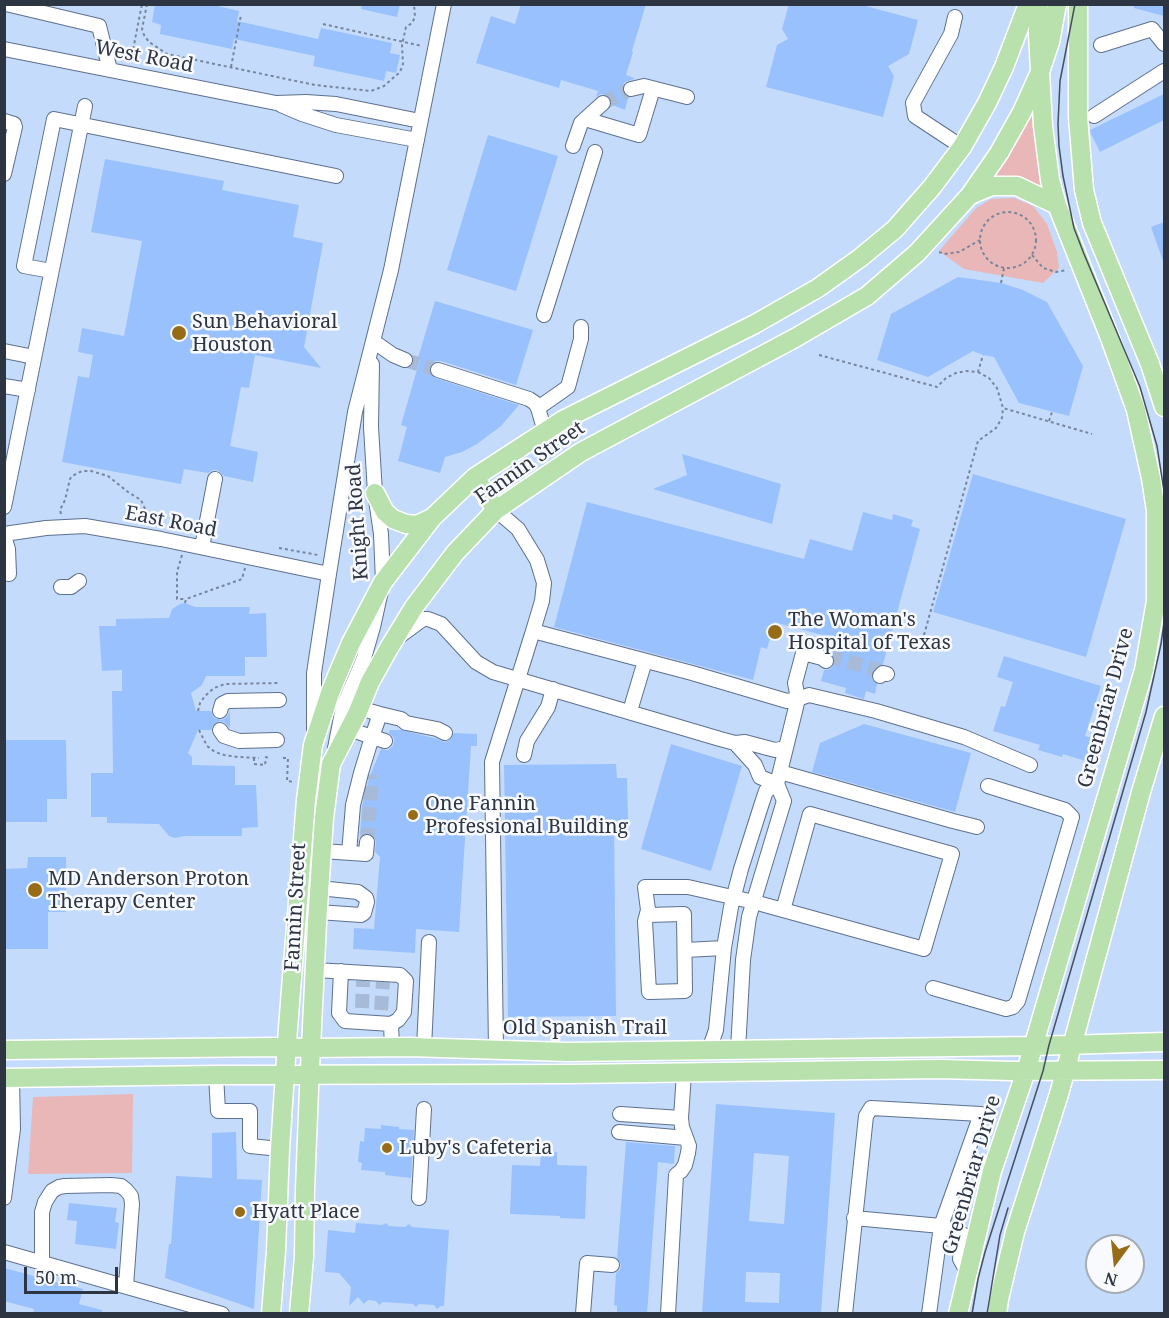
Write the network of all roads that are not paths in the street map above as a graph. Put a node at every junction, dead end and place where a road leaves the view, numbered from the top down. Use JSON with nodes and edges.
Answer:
{"nodes":[{"id":1,"x":6,"y":4,"type":"edge"},
{"id":2,"x":444,"y":4,"type":"edge"},
{"id":3,"x":1028,"y":4,"type":"edge"},
{"id":4,"x":1038,"y":4,"type":"edge"},
{"id":5,"x":1057,"y":4,"type":"edge"},
{"id":6,"x":1078,"y":4,"type":"edge"},
{"id":7,"x":955,"y":17,"type":"dead end"},
{"id":8,"x":1164,"y":44,"type":"edge"},
{"id":9,"x":1101,"y":45,"type":"dead end"},
{"id":10,"x":4,"y":49,"type":"edge"},
{"id":11,"x":110,"y":70,"type":"junction"},
{"id":12,"x":1164,"y":71,"type":"edge"},
{"id":13,"x":1040,"y":72,"type":"junction"},
{"id":14,"x":631,"y":88,"type":"tunnel mouth"},
{"id":15,"x":653,"y":88,"type":"junction"},
{"id":16,"x":687,"y":97,"type":"dead end"},
{"id":17,"x":276,"y":103,"type":"junction"},
{"id":18,"x":603,"y":103,"type":"tunnel mouth"},
{"id":19,"x":85,"y":106,"type":"dead end"},
{"id":20,"x":1094,"y":116,"type":"dead end"},
{"id":21,"x":585,"y":118,"type":"junction"},
{"id":22,"x":4,"y":121,"type":"edge"},
{"id":23,"x":420,"y":121,"type":"junction"},
{"id":24,"x":81,"y":124,"type":"junction"},
{"id":25,"x":417,"y":140,"type":"junction"},
{"id":26,"x":573,"y":146,"type":"dead end"},
{"id":27,"x":962,"y":147,"type":"junction"},
{"id":28,"x":595,"y":152,"type":"dead end"},
{"id":29,"x":4,"y":174,"type":"edge"},
{"id":30,"x":336,"y":176,"type":"dead end"},
{"id":31,"x":970,"y":195,"type":"junction"},
{"id":32,"x":1056,"y":204,"type":"junction"},
{"id":33,"x":51,"y":271,"type":"junction"},
{"id":34,"x":544,"y":315,"type":"dead end"},
{"id":35,"x":581,"y":327,"type":"dead end"},
{"id":36,"x":373,"y":341,"type":"junction"},
{"id":37,"x":4,"y":351,"type":"edge"},
{"id":38,"x":34,"y":357,"type":"junction"},
{"id":39,"x":405,"y":360,"type":"tunnel mouth"},
{"id":40,"x":438,"y":370,"type":"tunnel mouth"},
{"id":41,"x":4,"y":386,"type":"edge"},
{"id":42,"x":27,"y":390,"type":"junction"},
{"id":43,"x":1164,"y":403,"type":"edge"},
{"id":44,"x":538,"y":408,"type":"junction"},
{"id":45,"x":545,"y":432,"type":"junction"},
{"id":46,"x":476,"y":477,"type":"junction"},
{"id":47,"x":216,"y":479,"type":"dead end"},
{"id":48,"x":375,"y":493,"type":"junction"},
{"id":49,"x":4,"y":507,"type":"edge"},
{"id":50,"x":496,"y":510,"type":"junction"},
{"id":51,"x":432,"y":518,"type":"junction"},
{"id":52,"x":4,"y":535,"type":"edge"},
{"id":53,"x":202,"y":547,"type":"junction"},
{"id":54,"x":9,"y":574,"type":"dead end"},
{"id":55,"x":329,"y":574,"type":"junction"},
{"id":56,"x":382,"y":582,"type":"junction"},
{"id":57,"x":533,"y":631,"type":"junction"},
{"id":58,"x":394,"y":640,"type":"junction"},
{"id":59,"x":825,"y":659,"type":"tunnel mouth"},
{"id":60,"x":645,"y":661,"type":"junction"},
{"id":61,"x":519,"y":679,"type":"junction"},
{"id":62,"x":553,"y":689,"type":"junction"},
{"id":63,"x":798,"y":699,"type":"junction"},
{"id":64,"x":279,"y":700,"type":"dead end"},
{"id":65,"x":359,"y":708,"type":"junction"},
{"id":66,"x":220,"y":711,"type":"dead end"},
{"id":67,"x":630,"y":711,"type":"junction"},
{"id":68,"x":1164,"y":716,"type":"edge"},
{"id":69,"x":349,"y":729,"type":"junction"},
{"id":70,"x":378,"y":729,"type":"junction"},
{"id":71,"x":220,"y":730,"type":"dead end"},
{"id":72,"x":445,"y":733,"type":"dead end"},
{"id":73,"x":278,"y":740,"type":"dead end"},
{"id":74,"x":735,"y":743,"type":"junction"},
{"id":75,"x":314,"y":745,"type":"junction"},
{"id":76,"x":786,"y":748,"type":"junction"},
{"id":77,"x":524,"y":755,"type":"dead end"},
{"id":78,"x":332,"y":764,"type":"junction"},
{"id":79,"x":1030,"y":765,"type":"dead end"},
{"id":80,"x":779,"y":778,"type":"junction"},
{"id":81,"x":988,"y":786,"type":"dead end"},
{"id":82,"x":977,"y":827,"type":"dead end"},
{"id":83,"x":303,"y":841,"type":"junction"},
{"id":84,"x":367,"y":842,"type":"dead end"},
{"id":85,"x":322,"y":846,"type":"junction"},
{"id":86,"x":349,"y":853,"type":"junction"},
{"id":87,"x":319,"y":888,"type":"junction"},
{"id":88,"x":734,"y":897,"type":"junction"},
{"id":89,"x":754,"y":902,"type":"junction"},
{"id":90,"x":783,"y":910,"type":"junction"},
{"id":91,"x":318,"y":912,"type":"junction"},
{"id":92,"x":647,"y":915,"type":"junction"},
{"id":93,"x":429,"y":942,"type":"dead end"},
{"id":94,"x":724,"y":948,"type":"junction"},
{"id":95,"x":685,"y":950,"type":"junction"},
{"id":96,"x":315,"y":970,"type":"junction"},
{"id":97,"x":341,"y":970,"type":"junction"},
{"id":98,"x":933,"y":988,"type":"dead end"},
{"id":99,"x":384,"y":1019,"type":"junction"},
{"id":100,"x":1164,"y":1042,"type":"edge"},
{"id":101,"x":1074,"y":1044,"type":"junction"},
{"id":102,"x":1033,"y":1046,"type":"junction"},
{"id":103,"x":287,"y":1047,"type":"junction"},
{"id":104,"x":392,"y":1047,"type":"junction"},
{"id":105,"x":916,"y":1047,"type":"junction"},
{"id":106,"x":311,"y":1048,"type":"junction"},
{"id":107,"x":424,"y":1048,"type":"junction"},
{"id":108,"x":776,"y":1049,"type":"junction"},
{"id":109,"x":4,"y":1050,"type":"edge"},
{"id":110,"x":76,"y":1050,"type":"junction"},
{"id":111,"x":496,"y":1050,"type":"junction"},
{"id":112,"x":710,"y":1050,"type":"junction"},
{"id":113,"x":738,"y":1050,"type":"junction"},
{"id":114,"x":570,"y":1052,"type":"junction"},
{"id":115,"x":918,"y":1070,"type":"junction"},
{"id":116,"x":1164,"y":1070,"type":"edge"},
{"id":117,"x":1026,"y":1071,"type":"junction"},
{"id":118,"x":1066,"y":1071,"type":"junction"},
{"id":119,"x":776,"y":1072,"type":"junction"},
{"id":120,"x":684,"y":1073,"type":"junction"},
{"id":121,"x":285,"y":1074,"type":"junction"},
{"id":122,"x":310,"y":1074,"type":"junction"},
{"id":123,"x":571,"y":1074,"type":"junction"},
{"id":124,"x":216,"y":1075,"type":"junction"},
{"id":125,"x":77,"y":1077,"type":"junction"},
{"id":126,"x":8,"y":1078,"type":"edge"},
{"id":127,"x":424,"y":1109,"type":"dead end"},
{"id":128,"x":620,"y":1114,"type":"dead end"},
{"id":129,"x":681,"y":1118,"type":"junction"},
{"id":130,"x":9,"y":1128,"type":"edge"},
{"id":131,"x":619,"y":1132,"type":"dead end"},
{"id":132,"x":686,"y":1138,"type":"junction"},
{"id":133,"x":280,"y":1149,"type":"junction"},
{"id":134,"x":4,"y":1198,"type":"edge"},
{"id":135,"x":419,"y":1198,"type":"dead end"},
{"id":136,"x":854,"y":1218,"type":"junction"},
{"id":137,"x":941,"y":1226,"type":"junction"},
{"id":138,"x":4,"y":1252,"type":"edge"},
{"id":139,"x":42,"y":1263,"type":"junction"},
{"id":140,"x":612,"y":1264,"type":"dead end"},
{"id":141,"x":968,"y":1272,"type":"junction"},
{"id":142,"x":126,"y":1286,"type":"junction"},
{"id":143,"x":222,"y":1314,"type":"edge"},
{"id":144,"x":271,"y":1314,"type":"edge"},
{"id":145,"x":299,"y":1314,"type":"edge"},
{"id":146,"x":583,"y":1314,"type":"edge"},
{"id":147,"x":668,"y":1314,"type":"edge"},
{"id":148,"x":845,"y":1314,"type":"edge"},
{"id":149,"x":929,"y":1314,"type":"edge"},
{"id":150,"x":958,"y":1314,"type":"edge"},
{"id":151,"x":997,"y":1314,"type":"edge"}],
"edges":[{"from":1,"to":11,"type":"street"},
{"from":2,"to":23,"type":"street","name":"Knight Road"},
{"from":3,"to":27,"type":"main road","name":"Fannin Street"},
{"from":4,"to":13,"type":"main road","name":"Greenbriar Drive"},
{"from":5,"to":13,"type":"main road","name":"Fannin Street"},
{"from":6,"to":43,"type":"main road"},
{"from":7,"to":27,"type":"street"},
{"from":8,"to":9,"type":"street"},
{"from":10,"to":11,"type":"street","name":"West Road"},
{"from":11,"to":17,"type":"street","name":"West Road"},
{"from":12,"to":20,"type":"street"},
{"from":13,"to":31,"type":"main road","name":"Fannin Street"},
{"from":13,"to":32,"type":"main road","name":"Greenbriar Drive"},
{"from":14,"to":15,"type":"street"},
{"from":15,"to":16,"type":"street"},
{"from":15,"to":21,"type":"street"},
{"from":17,"to":23,"type":"street","name":"West Road"},
{"from":17,"to":25,"type":"street","name":"West Road"},
{"from":18,"to":21,"type":"street"},
{"from":19,"to":24,"type":"street"},
{"from":21,"to":26,"type":"street"},
{"from":22,"to":29,"type":"street"},
{"from":23,"to":25,"type":"street","name":"Knight Road"},
{"from":24,"to":30,"type":"street"},
{"from":24,"to":33,"type":"street"},
{"from":24,"to":33,"type":"street"},
{"from":25,"to":36,"type":"street","name":"Knight Road"},
{"from":27,"to":45,"type":"main road","name":"Fannin Street"},
{"from":28,"to":34,"type":"street"},
{"from":31,"to":32,"type":"main road"},
{"from":31,"to":50,"type":"main road","name":"Fannin Street"},
{"from":32,"to":102,"type":"main road","name":"Greenbriar Drive"},
{"from":33,"to":38,"type":"street"},
{"from":35,"to":44,"type":"street"},
{"from":36,"to":39,"type":"street"},
{"from":36,"to":48,"type":"street","name":"Knight Road"},
{"from":36,"to":55,"type":"street","name":"Knight Road"},
{"from":37,"to":38,"type":"street"},
{"from":38,"to":42,"type":"street"},
{"from":40,"to":44,"type":"street"},
{"from":41,"to":42,"type":"street"},
{"from":42,"to":49,"type":"street"},
{"from":44,"to":45,"type":"street"},
{"from":45,"to":46,"type":"main road","name":"Fannin Street"},
{"from":46,"to":50,"type":"main road"},
{"from":46,"to":51,"type":"main road","name":"Fannin Street"},
{"from":47,"to":53,"type":"street"},
{"from":48,"to":51,"type":"main road"},
{"from":48,"to":56,"type":"street","name":"Knight Road"},
{"from":50,"to":57,"type":"street"},
{"from":50,"to":58,"type":"main road","name":"Fannin Street"},
{"from":51,"to":56,"type":"main road","name":"Fannin Street"},
{"from":52,"to":53,"type":"street","name":"East Road"},
{"from":52,"to":54,"type":"street"},
{"from":53,"to":55,"type":"street","name":"East Road"},
{"from":55,"to":75,"type":"street","name":"Knight Road"},
{"from":56,"to":75,"type":"main road","name":"Fannin Street"},
{"from":56,"to":78,"type":"street","name":"Knight Road"},
{"from":57,"to":60,"type":"street"},
{"from":57,"to":61,"type":"street"},
{"from":58,"to":61,"type":"street"},
{"from":58,"to":65,"type":"main road","name":"Fannin Street"},
{"from":59,"to":63,"type":"street"},
{"from":60,"to":63,"type":"street"},
{"from":60,"to":67,"type":"street"},
{"from":61,"to":62,"type":"street"},
{"from":61,"to":111,"type":"street"},
{"from":62,"to":67,"type":"street"},
{"from":62,"to":77,"type":"street"},
{"from":63,"to":76,"type":"street"},
{"from":63,"to":79,"type":"street"},
{"from":64,"to":66,"type":"street"},
{"from":65,"to":69,"type":"main road","name":"Fannin Street"},
{"from":65,"to":70,"type":"street"},
{"from":67,"to":74,"type":"street"},
{"from":68,"to":101,"type":"main road"},
{"from":69,"to":70,"type":"street"},
{"from":69,"to":78,"type":"main road","name":"Fannin Street"},
{"from":70,"to":72,"type":"street"},
{"from":70,"to":86,"type":"street"},
{"from":71,"to":73,"type":"street"},
{"from":74,"to":76,"type":"street"},
{"from":74,"to":80,"type":"street"},
{"from":75,"to":83,"type":"main road","name":"Fannin Street"},
{"from":76,"to":80,"type":"street"},
{"from":78,"to":85,"type":"main road","name":"Fannin Street"},
{"from":80,"to":82,"type":"street"},
{"from":80,"to":88,"type":"street"},
{"from":80,"to":89,"type":"street"},
{"from":81,"to":98,"type":"street"},
{"from":83,"to":85,"type":"main road"},
{"from":83,"to":103,"type":"main road","name":"Fannin Street"},
{"from":84,"to":86,"type":"street"},
{"from":85,"to":86,"type":"street"},
{"from":85,"to":87,"type":"main road","name":"Fannin Street"},
{"from":87,"to":91,"type":"main road","name":"Fannin Street"},
{"from":87,"to":91,"type":"street"},
{"from":88,"to":89,"type":"street"},
{"from":88,"to":92,"type":"street"},
{"from":88,"to":94,"type":"street"},
{"from":89,"to":90,"type":"street"},
{"from":89,"to":113,"type":"street"},
{"from":90,"to":90,"type":"street"},
{"from":91,"to":96,"type":"main road","name":"Fannin Street"},
{"from":92,"to":95,"type":"street"},
{"from":92,"to":95,"type":"street"},
{"from":93,"to":107,"type":"street"},
{"from":94,"to":95,"type":"street"},
{"from":94,"to":112,"type":"street"},
{"from":96,"to":97,"type":"street"},
{"from":96,"to":106,"type":"main road","name":"Fannin Street"},
{"from":97,"to":99,"type":"street"},
{"from":97,"to":99,"type":"street"},
{"from":99,"to":104,"type":"street"},
{"from":100,"to":101,"type":"main road","name":"Old Spanish Trail"},
{"from":101,"to":102,"type":"main road","name":"Old Spanish Trail"},
{"from":101,"to":118,"type":"main road"},
{"from":102,"to":105,"type":"main road","name":"Old Spanish Trail"},
{"from":102,"to":117,"type":"main road","name":"Greenbriar Drive"},
{"from":103,"to":106,"type":"main road","name":"Old Spanish Trail"},
{"from":103,"to":110,"type":"main road","name":"Old Spanish Trail"},
{"from":103,"to":121,"type":"main road","name":"Fannin Street"},
{"from":104,"to":106,"type":"main road","name":"Old Spanish Trail"},
{"from":104,"to":107,"type":"main road","name":"Old Spanish Trail"},
{"from":105,"to":108,"type":"main road","name":"Old Spanish Trail"},
{"from":105,"to":115,"type":"main road"},
{"from":106,"to":122,"type":"main road","name":"Fannin Street"},
{"from":107,"to":111,"type":"main road","name":"Old Spanish Trail"},
{"from":108,"to":113,"type":"main road","name":"Old Spanish Trail"},
{"from":108,"to":119,"type":"main road"},
{"from":109,"to":110,"type":"main road","name":"Old Spanish Trail"},
{"from":110,"to":125,"type":"main road"},
{"from":111,"to":114,"type":"main road","name":"Old Spanish Trail"},
{"from":112,"to":113,"type":"main road","name":"Old Spanish Trail"},
{"from":112,"to":114,"type":"main road","name":"Old Spanish Trail"},
{"from":113,"to":120,"type":"main road"},
{"from":114,"to":123,"type":"main road"},
{"from":115,"to":117,"type":"main road"},
{"from":115,"to":119,"type":"main road"},
{"from":116,"to":118,"type":"main road"},
{"from":117,"to":118,"type":"main road"},
{"from":117,"to":141,"type":"main road","name":"Greenbriar Drive"},
{"from":118,"to":151,"type":"main road"},
{"from":119,"to":120,"type":"main road"},
{"from":120,"to":123,"type":"main road"},
{"from":120,"to":129,"type":"street"},
{"from":121,"to":122,"type":"main road"},
{"from":121,"to":124,"type":"main road"},
{"from":121,"to":133,"type":"main road","name":"Fannin Street"},
{"from":122,"to":123,"type":"main road"},
{"from":122,"to":145,"type":"main road","name":"Fannin Street"},
{"from":124,"to":125,"type":"main road"},
{"from":124,"to":133,"type":"street"},
{"from":125,"to":126,"type":"main road"},
{"from":126,"to":130,"type":"street"},
{"from":127,"to":135,"type":"street"},
{"from":128,"to":129,"type":"street"},
{"from":129,"to":132,"type":"street"},
{"from":130,"to":134,"type":"street"},
{"from":131,"to":132,"type":"street"},
{"from":132,"to":147,"type":"street"},
{"from":133,"to":144,"type":"main road","name":"Fannin Street"},
{"from":136,"to":137,"type":"street"},
{"from":136,"to":137,"type":"street"},
{"from":136,"to":148,"type":"street"},
{"from":137,"to":141,"type":"street"},
{"from":137,"to":149,"type":"street"},
{"from":138,"to":139,"type":"street"},
{"from":139,"to":142,"type":"street"},
{"from":139,"to":142,"type":"street"},
{"from":140,"to":146,"type":"street"},
{"from":141,"to":150,"type":"main road","name":"Greenbriar Drive"},
{"from":142,"to":143,"type":"street"}]}
